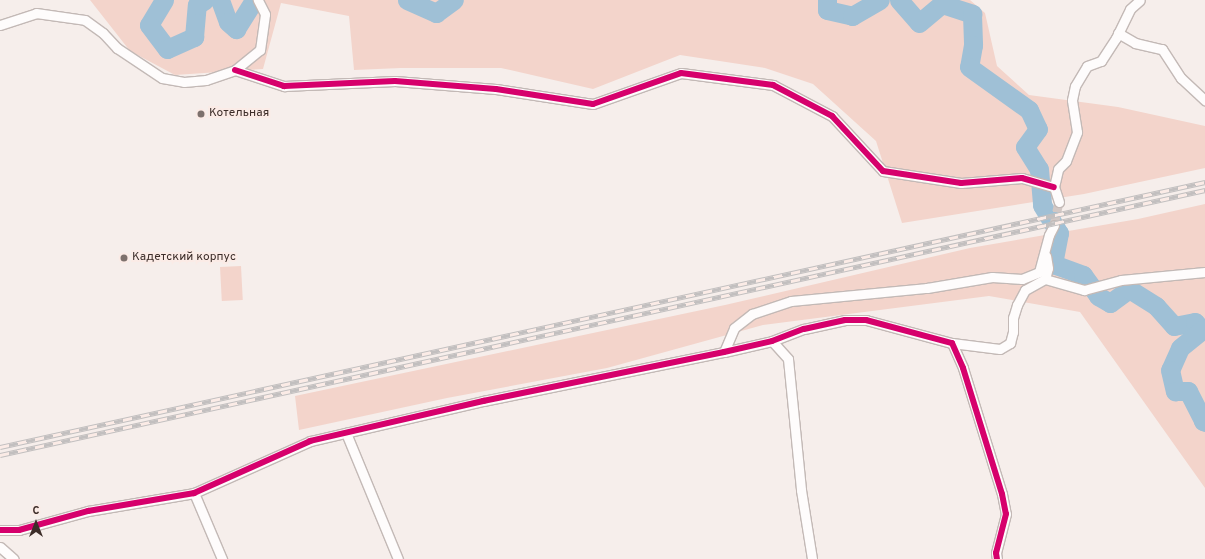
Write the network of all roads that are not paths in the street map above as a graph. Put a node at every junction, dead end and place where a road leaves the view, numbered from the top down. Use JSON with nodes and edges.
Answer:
{"nodes":[{"id":1,"x":258,"y":0,"type":"edge"},
{"id":2,"x":1140,"y":0,"type":"edge"},
{"id":3,"x":0,"y":25,"type":"edge"},
{"id":4,"x":1118,"y":33,"type":"junction"},
{"id":5,"x":235,"y":70,"type":"junction"},
{"id":6,"x":1205,"y":100,"type":"edge"},
{"id":7,"x":1054,"y":187,"type":"junction"},
{"id":8,"x":1059,"y":202,"type":"tunnel mouth"},
{"id":9,"x":1054,"y":226,"type":"tunnel mouth"},
{"id":10,"x":1045,"y":254,"type":"junction"},
{"id":11,"x":1205,"y":272,"type":"edge"},
{"id":12,"x":1045,"y":279,"type":"junction"},
{"id":13,"x":772,"y":340,"type":"junction"},
{"id":14,"x":952,"y":343,"type":"junction"},
{"id":15,"x":724,"y":352,"type":"junction"},
{"id":16,"x":346,"y":433,"type":"junction"},
{"id":17,"x":194,"y":493,"type":"junction"},
{"id":18,"x":0,"y":530,"type":"edge"},
{"id":19,"x":0,"y":547,"type":"edge"},
{"id":20,"x":14,"y":559,"type":"edge"},
{"id":21,"x":222,"y":559,"type":"edge"},
{"id":22,"x":398,"y":559,"type":"edge"},
{"id":23,"x":812,"y":559,"type":"edge"},
{"id":24,"x":997,"y":559,"type":"edge"}],
"edges":[{"from":1,"to":5,"type":"street"},
{"from":2,"to":4,"type":"street"},
{"from":3,"to":5,"type":"street"},
{"from":4,"to":6,"type":"street"},
{"from":4,"to":7,"type":"street"},
{"from":5,"to":7,"type":"street"},
{"from":7,"to":8,"type":"street"},
{"from":9,"to":10,"type":"street"},
{"from":10,"to":12,"type":"street"},
{"from":10,"to":15,"type":"street"},
{"from":11,"to":12,"type":"street"},
{"from":12,"to":14,"type":"street"},
{"from":13,"to":14,"type":"street"},
{"from":13,"to":15,"type":"street"},
{"from":13,"to":23,"type":"street"},
{"from":14,"to":24,"type":"street"},
{"from":15,"to":16,"type":"street"},
{"from":16,"to":17,"type":"street"},
{"from":16,"to":22,"type":"street"},
{"from":17,"to":18,"type":"street"},
{"from":17,"to":21,"type":"street"},
{"from":19,"to":20,"type":"street"}]}
